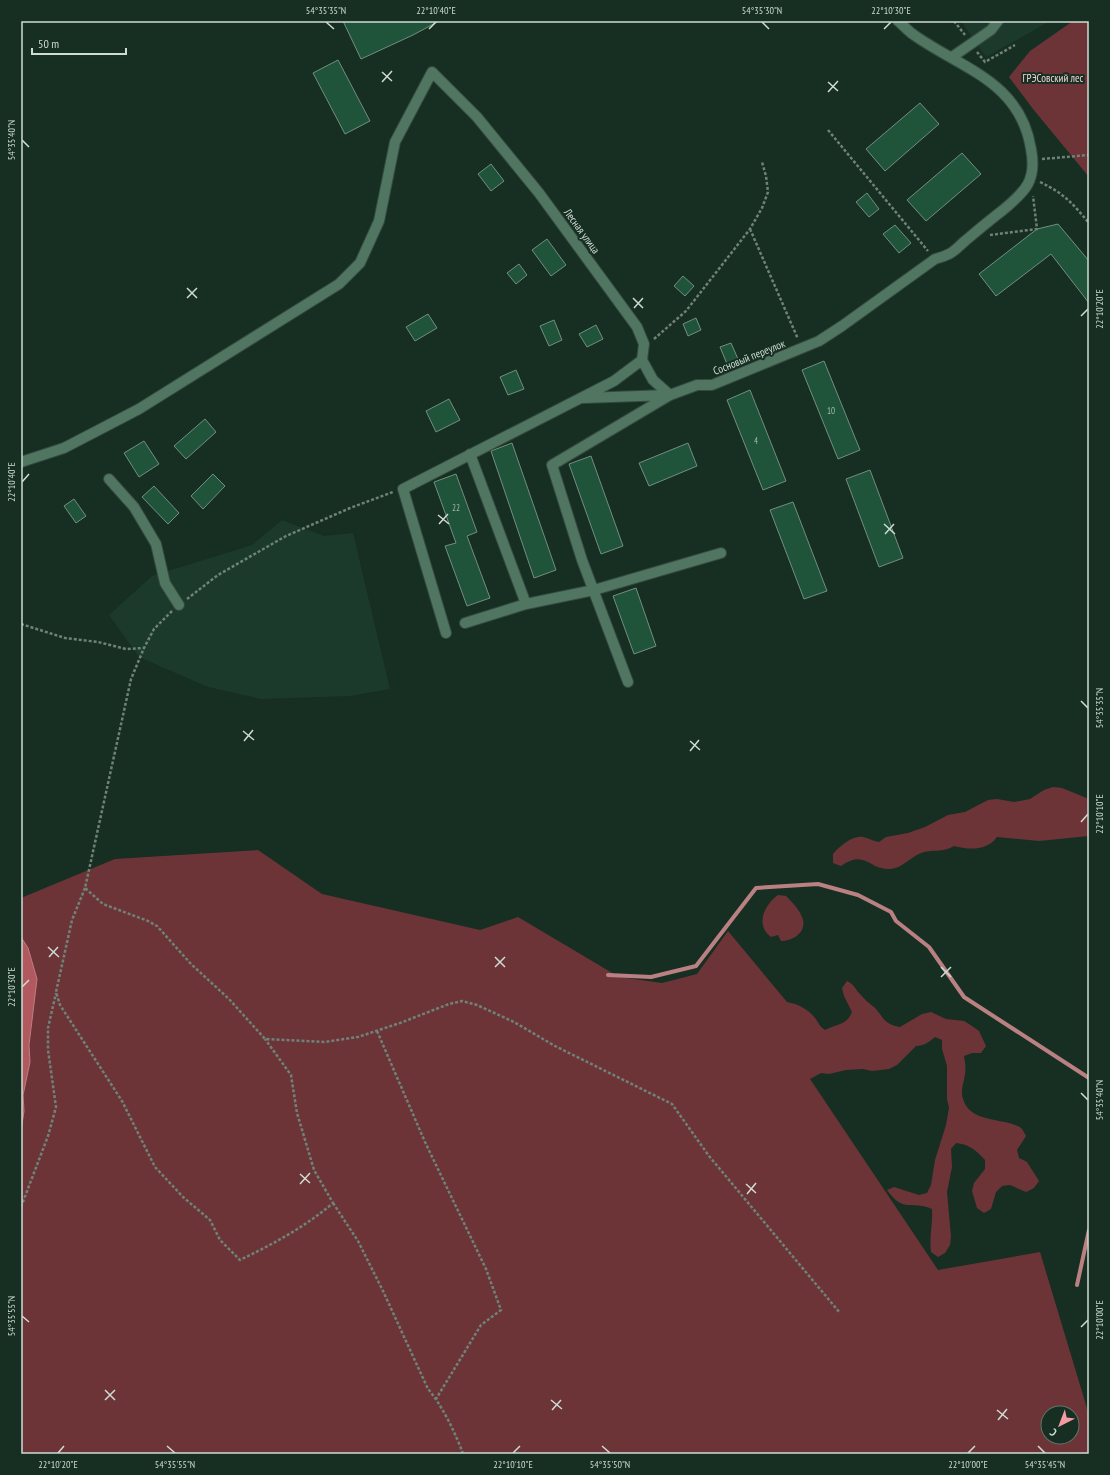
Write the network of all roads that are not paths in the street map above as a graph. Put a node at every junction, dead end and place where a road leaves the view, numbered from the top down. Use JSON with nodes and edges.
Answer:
{"nodes":[{"id":1,"x":898,"y":21,"type":"edge"},
{"id":2,"x":998,"y":21,"type":"edge"},
{"id":3,"x":952,"y":57,"type":"junction"},
{"id":4,"x":642,"y":360,"type":"junction"},
{"id":5,"x":670,"y":395,"type":"junction"},
{"id":6,"x":580,"y":398,"type":"junction"},
{"id":7,"x":470,"y":454,"type":"junction"},
{"id":8,"x":21,"y":462,"type":"edge"},
{"id":9,"x":109,"y":480,"type":"dead end"},
{"id":10,"x":721,"y":553,"type":"dead end"},
{"id":11,"x":594,"y":590,"type":"junction"},
{"id":12,"x":526,"y":604,"type":"junction"},
{"id":13,"x":179,"y":605,"type":"road end"},
{"id":14,"x":465,"y":623,"type":"dead end"},
{"id":15,"x":446,"y":633,"type":"dead end"},
{"id":16,"x":628,"y":682,"type":"dead end"}],
"edges":[{"from":1,"to":3,"type":"street","name":"Сосновый переулок"},
{"from":2,"to":3,"type":"street"},
{"from":3,"to":5,"type":"street","name":"Сосновый переулок"},
{"from":4,"to":5,"type":"street"},
{"from":4,"to":6,"type":"street"},
{"from":4,"to":8,"type":"street","name":"Лесная улица"},
{"from":5,"to":6,"type":"street"},
{"from":5,"to":11,"type":"street","name":"Сосновый переулок"},
{"from":6,"to":7,"type":"street"},
{"from":7,"to":12,"type":"street"},
{"from":7,"to":15,"type":"street"},
{"from":9,"to":13,"type":"street"},
{"from":10,"to":11,"type":"street"},
{"from":11,"to":12,"type":"street"},
{"from":11,"to":16,"type":"street","name":"Сосновый переулок"},
{"from":12,"to":14,"type":"street"}]}
